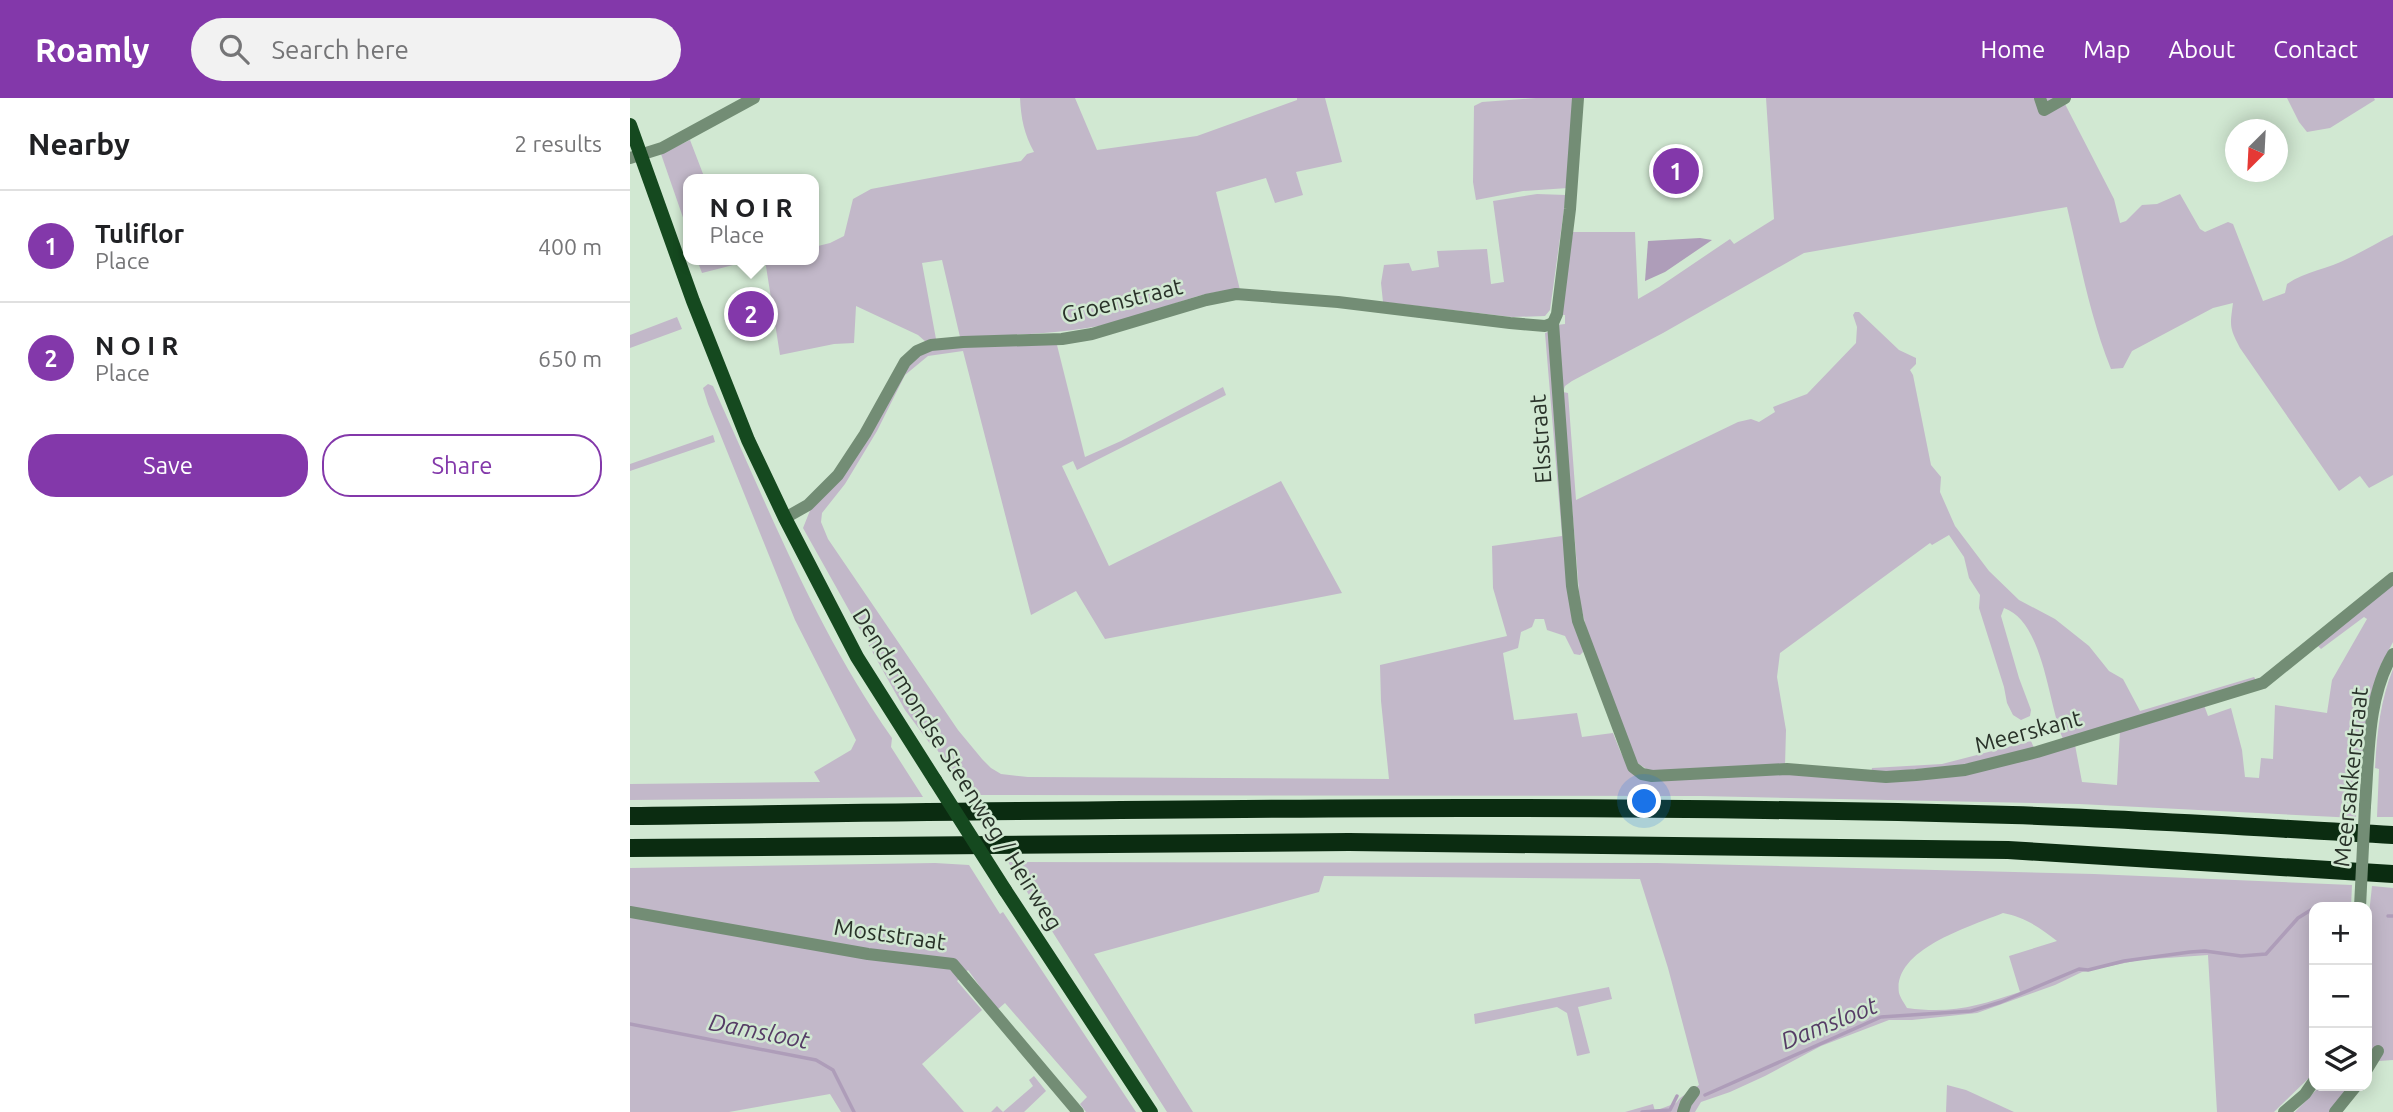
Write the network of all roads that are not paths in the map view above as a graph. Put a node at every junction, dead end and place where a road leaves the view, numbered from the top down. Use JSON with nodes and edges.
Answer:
{"nodes":[{"id":1,"x":754,"y":98,"type":"edge"},
{"id":2,"x":1578,"y":98,"type":"edge"},
{"id":3,"x":2040,"y":98,"type":"edge"},
{"id":4,"x":2065,"y":98,"type":"edge"},
{"id":5,"x":630,"y":125,"type":"edge"},
{"id":6,"x":635,"y":156,"type":"edge"},
{"id":7,"x":1553,"y":323,"type":"junction"},
{"id":8,"x":785,"y":518,"type":"junction"},
{"id":9,"x":2393,"y":578,"type":"edge"},
{"id":10,"x":2393,"y":653,"type":"edge"},
{"id":11,"x":1633,"y":768,"type":"joint"},
{"id":12,"x":630,"y":816,"type":"edge"},
{"id":13,"x":2393,"y":835,"type":"edge"},
{"id":14,"x":630,"y":848,"type":"edge"},
{"id":15,"x":2393,"y":874,"type":"edge"},
{"id":16,"x":2360,"y":902,"type":"edge"},
{"id":17,"x":630,"y":912,"type":"edge"},
{"id":18,"x":2378,"y":1051,"type":"dead end"},
{"id":19,"x":2372,"y":1061,"type":"edge"},
{"id":20,"x":2309,"y":1088,"type":"edge"},
{"id":21,"x":1695,"y":1091,"type":"dead end"},
{"id":22,"x":2352,"y":1091,"type":"edge"},
{"id":23,"x":1078,"y":1112,"type":"edge"},
{"id":24,"x":1150,"y":1112,"type":"edge"},
{"id":25,"x":1683,"y":1112,"type":"edge"},
{"id":26,"x":2284,"y":1112,"type":"edge"},
{"id":27,"x":2335,"y":1112,"type":"edge"}],
"edges":[{"from":1,"to":6,"type":"street"},
{"from":2,"to":7,"type":"street","name":"Elsstraat"},
{"from":3,"to":4,"type":"street"},
{"from":5,"to":6,"type":"main road","name":"Dendermondse Steenweg / Heirweg"},
{"from":6,"to":8,"type":"main road","name":"Dendermondse Steenweg / Heirweg"},
{"from":7,"to":8,"type":"street","name":"Groenstraat"},
{"from":7,"to":11,"type":"street","name":"Elsstraat"},
{"from":8,"to":24,"type":"main road","name":"Dendermondse Steenweg / Heirweg","bridge":true},
{"from":9,"to":11,"type":"street","name":"Meerskant"},
{"from":10,"to":16,"type":"street","name":"Meersakkerstraat","bridge":true},
{"from":12,"to":13,"type":"highway"},
{"from":14,"to":15,"type":"highway"},
{"from":17,"to":23,"type":"street","name":"Moststraat"},
{"from":18,"to":19,"type":"street"},
{"from":20,"to":26,"type":"street"},
{"from":21,"to":25,"type":"street"},
{"from":22,"to":27,"type":"street"}]}
